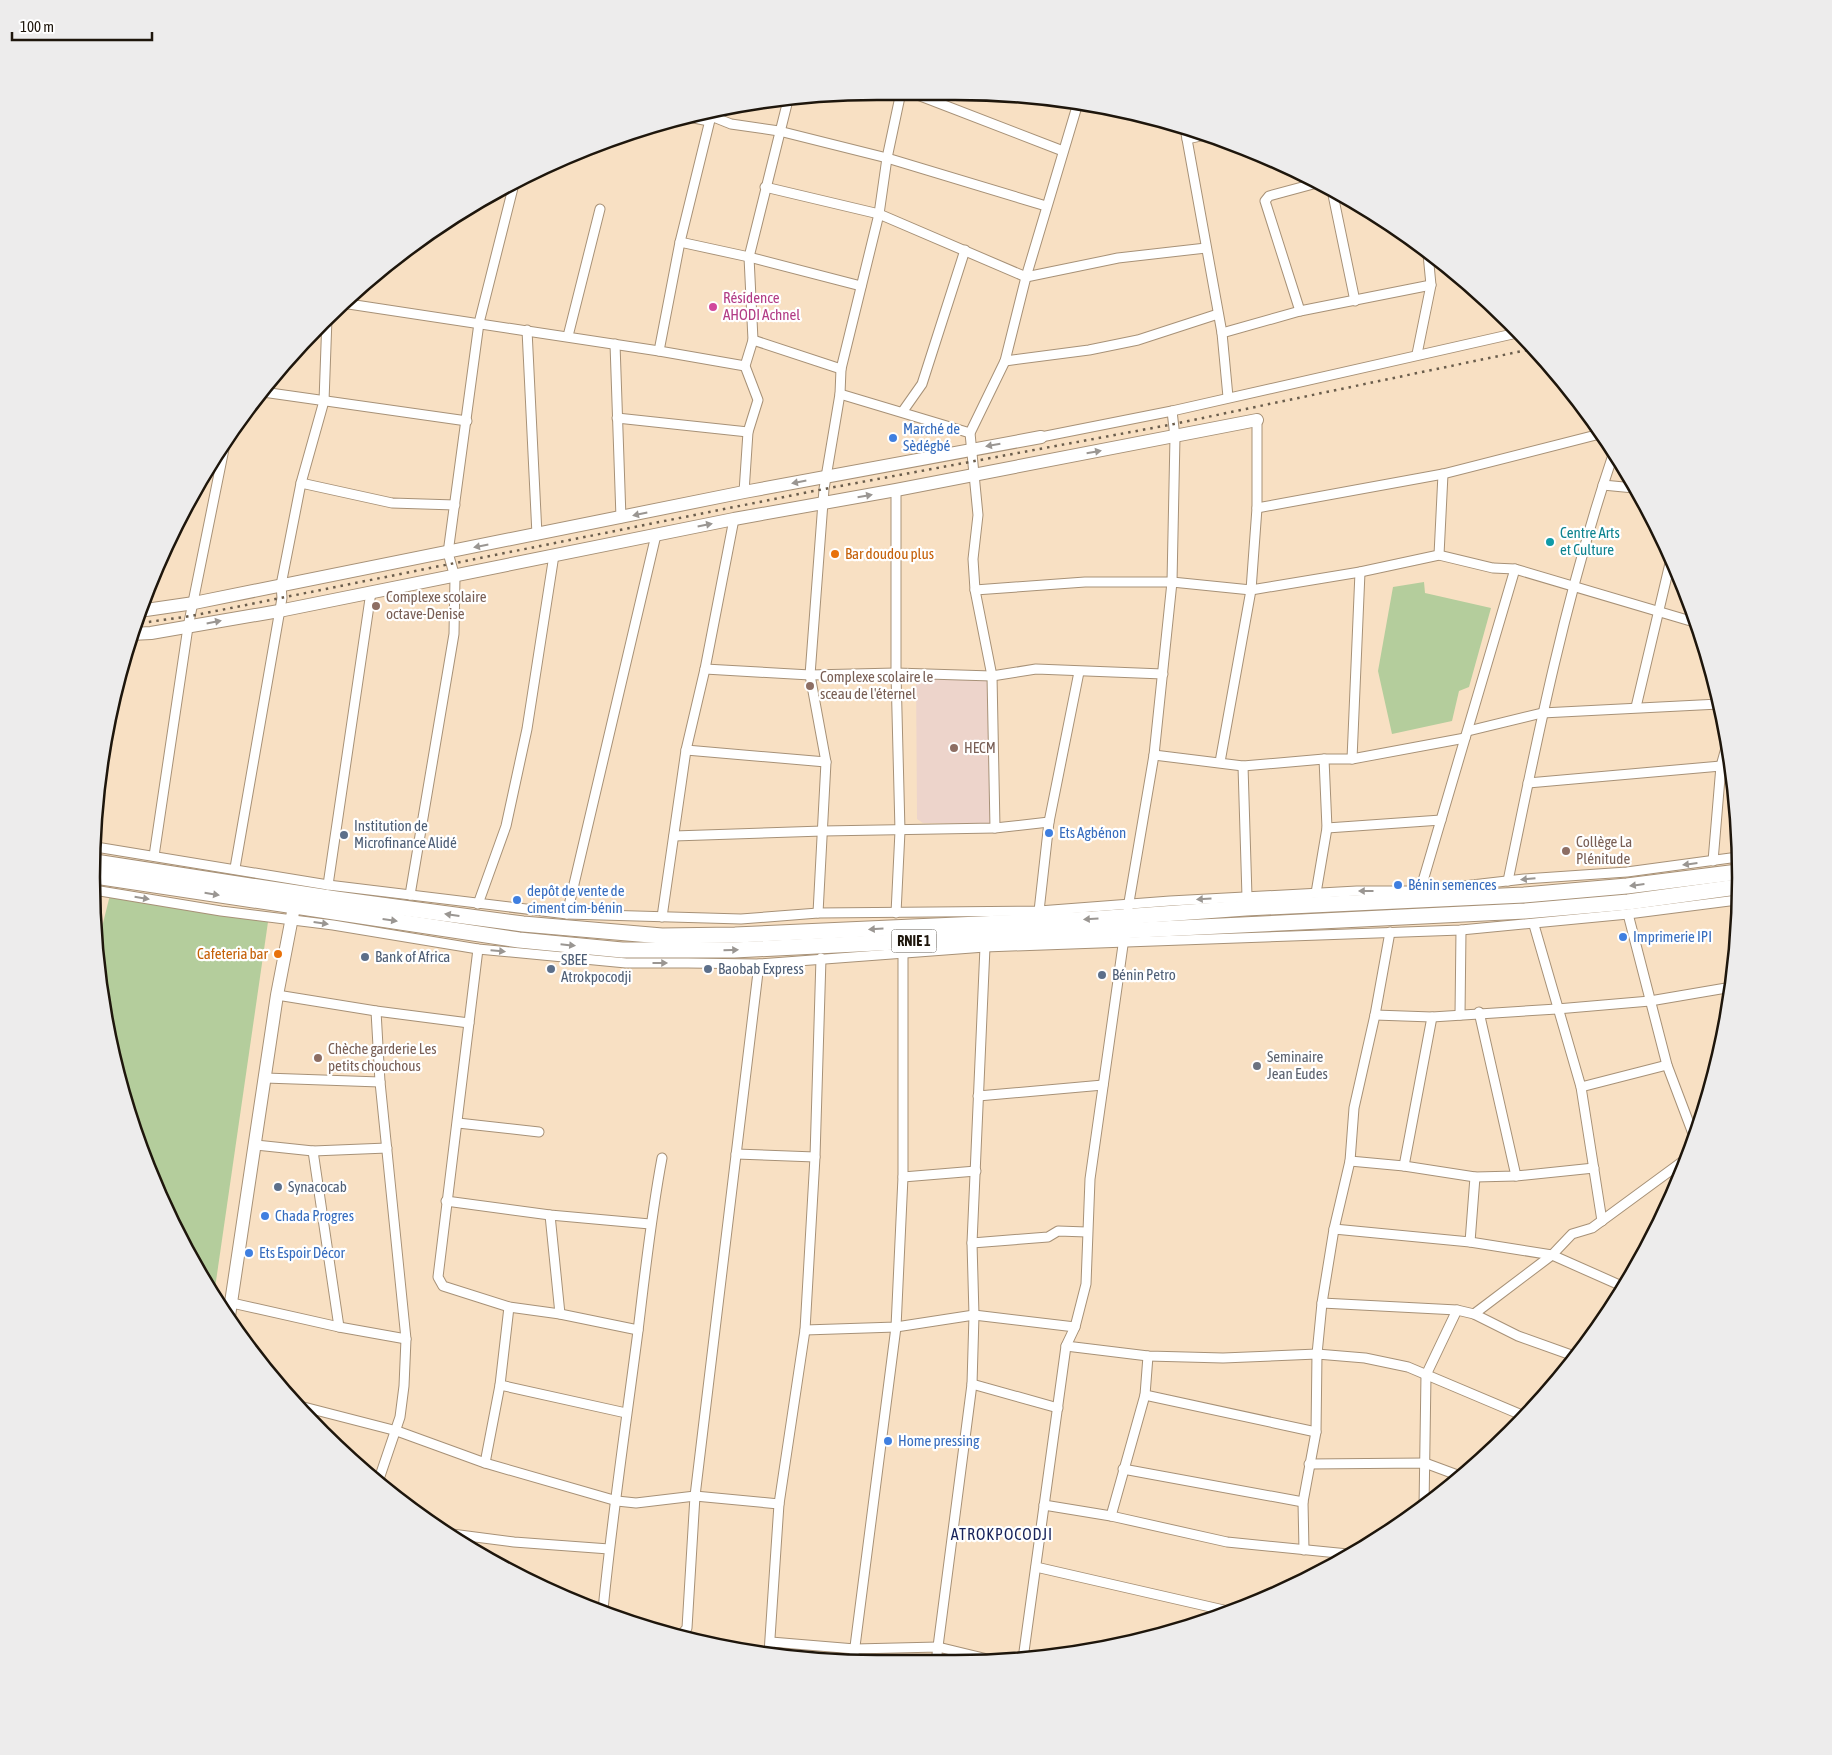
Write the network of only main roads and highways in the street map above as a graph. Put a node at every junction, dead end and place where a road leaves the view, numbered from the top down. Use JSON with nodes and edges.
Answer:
{"nodes":[{"id":1,"x":1257,"y":420,"type":"road end"},
{"id":2,"x":1041,"y":437,"type":"road end"},
{"id":3,"x":148,"y":610,"type":"edge"},
{"id":4,"x":139,"y":633,"type":"edge"},
{"id":5,"x":101,"y":863,"type":"edge"},
{"id":6,"x":1732,"y":873,"type":"edge"},
{"id":7,"x":100,"y":877,"type":"edge"},
{"id":8,"x":1732,"y":888,"type":"edge"},
{"id":9,"x":292,"y":913,"type":"junction"},
{"id":10,"x":1126,"y":923,"type":"junction"},
{"id":11,"x":231,"y":1309,"type":"edge"}],
"edges":[{"from":4,"to":1,"type":"main road","one_way":true},
{"from":2,"to":3,"type":"main road","one_way":true},
{"from":10,"to":5,"type":"highway","number":"RNIE 1","one_way":true},
{"from":6,"to":10,"type":"highway","number":"RNIE 1","one_way":true},
{"from":7,"to":9,"type":"highway","number":"RNIE 1","one_way":true},
{"from":8,"to":10,"type":"highway","number":"RNIE 1"},
{"from":9,"to":10,"type":"highway","number":"RNIE 1","one_way":true},
{"from":9,"to":11,"type":"main road"}]}
